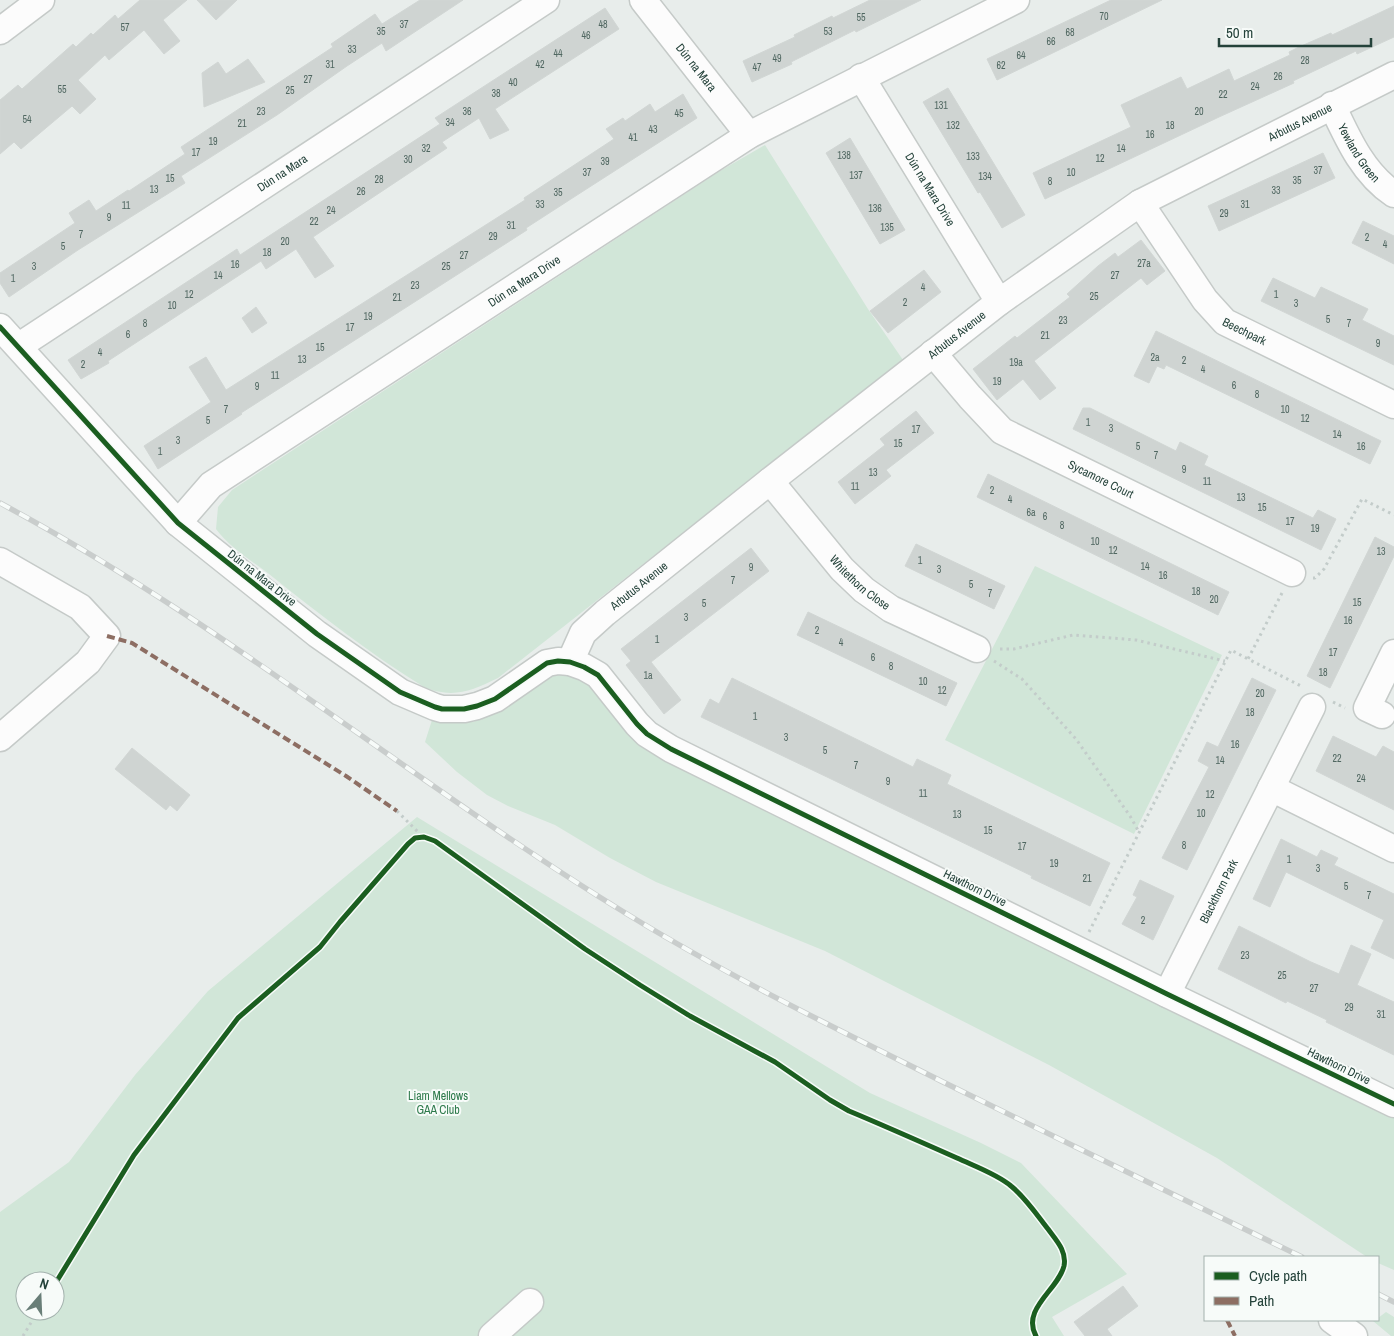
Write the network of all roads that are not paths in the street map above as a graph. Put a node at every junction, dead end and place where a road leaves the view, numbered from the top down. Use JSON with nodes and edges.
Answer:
{"nodes":[{"id":1,"x":41,"y":0,"type":"edge"},
{"id":2,"x":546,"y":0,"type":"edge"},
{"id":3,"x":643,"y":0,"type":"edge"},
{"id":4,"x":1016,"y":0,"type":"edge"},
{"id":5,"x":0,"y":31,"type":"edge"},
{"id":6,"x":1394,"y":75,"type":"edge"},
{"id":7,"x":861,"y":77,"type":"junction"},
{"id":8,"x":1332,"y":105,"type":"junction"},
{"id":9,"x":749,"y":135,"type":"junction"},
{"id":10,"x":1394,"y":194,"type":"edge"},
{"id":11,"x":1140,"y":203,"type":"junction"},
{"id":12,"x":999,"y":302,"type":"junction"},
{"id":13,"x":0,"y":326,"type":"edge"},
{"id":14,"x":18,"y":346,"type":"junction"},
{"id":15,"x":933,"y":353,"type":"junction"},
{"id":16,"x":1394,"y":405,"type":"edge"},
{"id":17,"x":770,"y":480,"type":"junction"},
{"id":18,"x":178,"y":523,"type":"junction"},
{"id":19,"x":0,"y":561,"type":"edge"},
{"id":20,"x":1292,"y":573,"type":"road end"},
{"id":21,"x":977,"y":649,"type":"road end"},
{"id":22,"x":1394,"y":653,"type":"edge"},
{"id":23,"x":570,"y":662,"type":"junction"},
{"id":24,"x":1316,"y":699,"type":"road end"},
{"id":25,"x":1375,"y":712,"type":"road end"},
{"id":26,"x":0,"y":738,"type":"edge"},
{"id":27,"x":1271,"y":788,"type":"junction"},
{"id":28,"x":1394,"y":849,"type":"edge"},
{"id":29,"x":1167,"y":994,"type":"junction"},
{"id":30,"x":1394,"y":1104,"type":"edge"},
{"id":31,"x":530,"y":1302,"type":"dead end"},
{"id":32,"x":1333,"y":1321,"type":"edge"},
{"id":33,"x":492,"y":1336,"type":"edge"},
{"id":34,"x":1354,"y":1336,"type":"edge"}],
"edges":[{"from":1,"to":5,"type":"street"},
{"from":2,"to":14,"type":"street","name":"Dún na Mara"},
{"from":3,"to":9,"type":"street","name":"Dún na Mara"},
{"from":4,"to":7,"type":"street","name":"Dún na Mara Drive"},
{"from":6,"to":8,"type":"street","name":"Arbutus Avenue"},
{"from":7,"to":9,"type":"street","name":"Dún na Mara Drive"},
{"from":7,"to":12,"type":"street","name":"Dún na Mara Drive"},
{"from":8,"to":10,"type":"street","name":"Yewland Green"},
{"from":8,"to":11,"type":"street","name":"Arbutus Avenue"},
{"from":9,"to":18,"type":"street","name":"Dún na Mara Drive"},
{"from":11,"to":12,"type":"street","name":"Arbutus Avenue"},
{"from":11,"to":16,"type":"street","name":"Beechpark"},
{"from":12,"to":15,"type":"street","name":"Arbutus Avenue"},
{"from":13,"to":14,"type":"street","name":"Dún na Mara Drive"},
{"from":14,"to":18,"type":"street","name":"Dún na Mara Drive"},
{"from":15,"to":17,"type":"street","name":"Arbutus Avenue"},
{"from":15,"to":20,"type":"street","name":"Sycamore Court"},
{"from":17,"to":21,"type":"street","name":"Whitethorn Close"},
{"from":17,"to":23,"type":"street","name":"Arbutus Avenue"},
{"from":18,"to":23,"type":"street","name":"Dún na Mara Drive"},
{"from":19,"to":26,"type":"street"},
{"from":22,"to":25,"type":"street"},
{"from":23,"to":29,"type":"street","name":"Hawthorn Drive"},
{"from":24,"to":27,"type":"street","name":"Blackthorn Park"},
{"from":27,"to":28,"type":"street"},
{"from":27,"to":29,"type":"street","name":"Blackthorn Park"},
{"from":29,"to":30,"type":"street","name":"Hawthorn Drive"},
{"from":31,"to":33,"type":"street"},
{"from":32,"to":34,"type":"street"}]}
